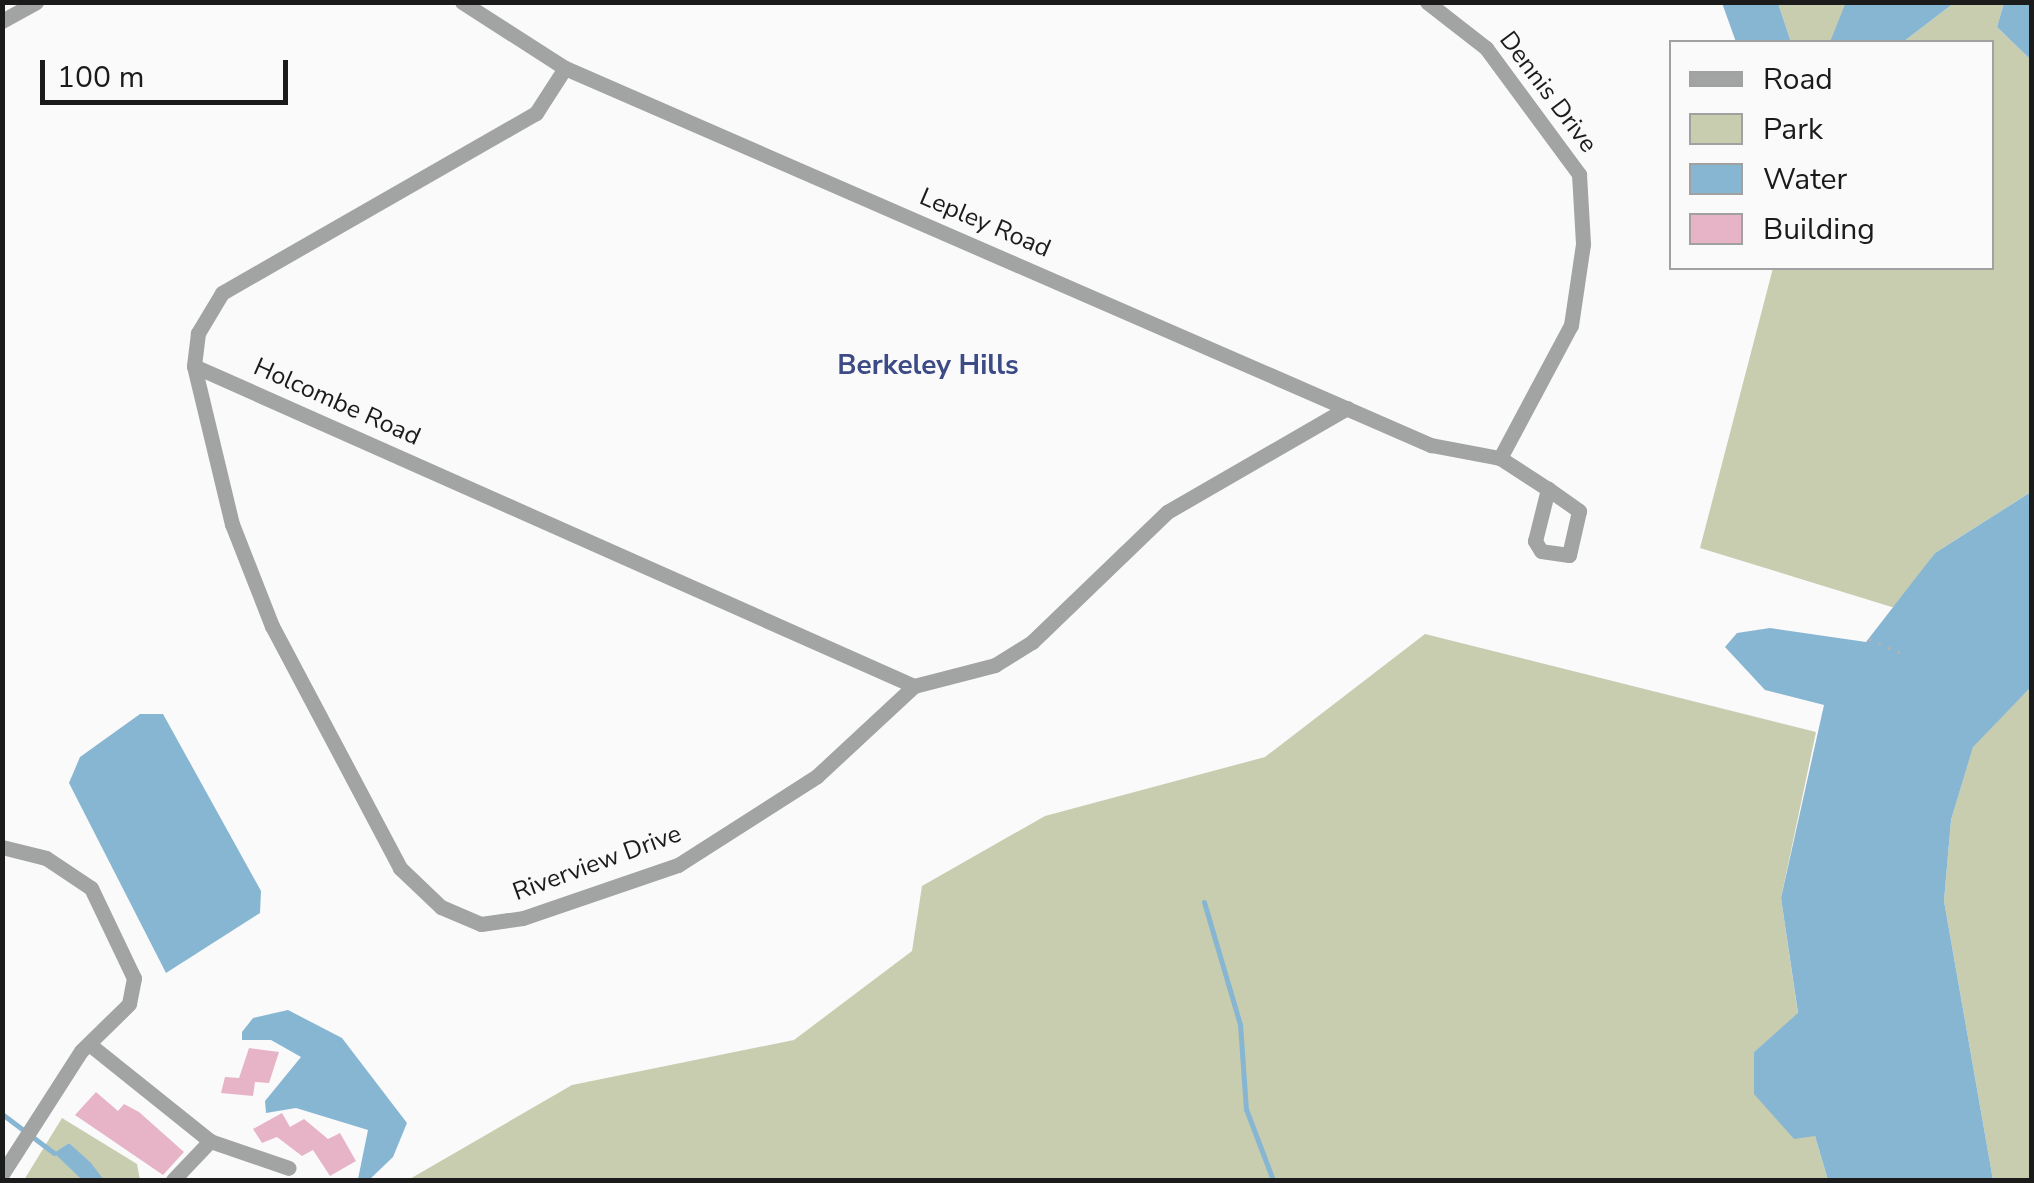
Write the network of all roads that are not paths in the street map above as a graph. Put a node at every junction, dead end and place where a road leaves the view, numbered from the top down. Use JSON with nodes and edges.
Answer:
{"nodes":[{"id":1,"x":36,"y":2,"type":"edge"},
{"id":2,"x":462,"y":2,"type":"edge"},
{"id":3,"x":1427,"y":2,"type":"edge"},
{"id":4,"x":2,"y":20,"type":"edge"},
{"id":5,"x":566,"y":68,"type":"junction"},
{"id":6,"x":194,"y":366,"type":"junction"},
{"id":7,"x":1347,"y":408,"type":"junction"},
{"id":8,"x":1500,"y":458,"type":"junction"},
{"id":9,"x":1548,"y":488,"type":"dead end"},
{"id":10,"x":914,"y":686,"type":"junction"},
{"id":11,"x":2,"y":847,"type":"edge"},
{"id":12,"x":88,"y":1044,"type":"junction"},
{"id":13,"x":210,"y":1141,"type":"junction"},
{"id":14,"x":288,"y":1168,"type":"dead end"},
{"id":15,"x":2,"y":1174,"type":"edge"},
{"id":16,"x":174,"y":1180,"type":"edge"}],
"edges":[{"from":1,"to":4,"type":"street"},
{"from":2,"to":5,"type":"street","name":"Lepley Road"},
{"from":3,"to":8,"type":"street","name":"Dennis Drive"},
{"from":5,"to":6,"type":"street"},
{"from":5,"to":7,"type":"street","name":"Lepley Road"},
{"from":6,"to":10,"type":"street","name":"Holcombe Road"},
{"from":6,"to":10,"type":"street","name":"Riverview Drive"},
{"from":7,"to":8,"type":"street","name":"Lepley Road"},
{"from":7,"to":10,"type":"street","name":"Riverview Drive"},
{"from":8,"to":9,"type":"street"},
{"from":11,"to":12,"type":"street"},
{"from":12,"to":13,"type":"street"},
{"from":12,"to":15,"type":"street"},
{"from":13,"to":14,"type":"street"},
{"from":13,"to":16,"type":"street"}]}
